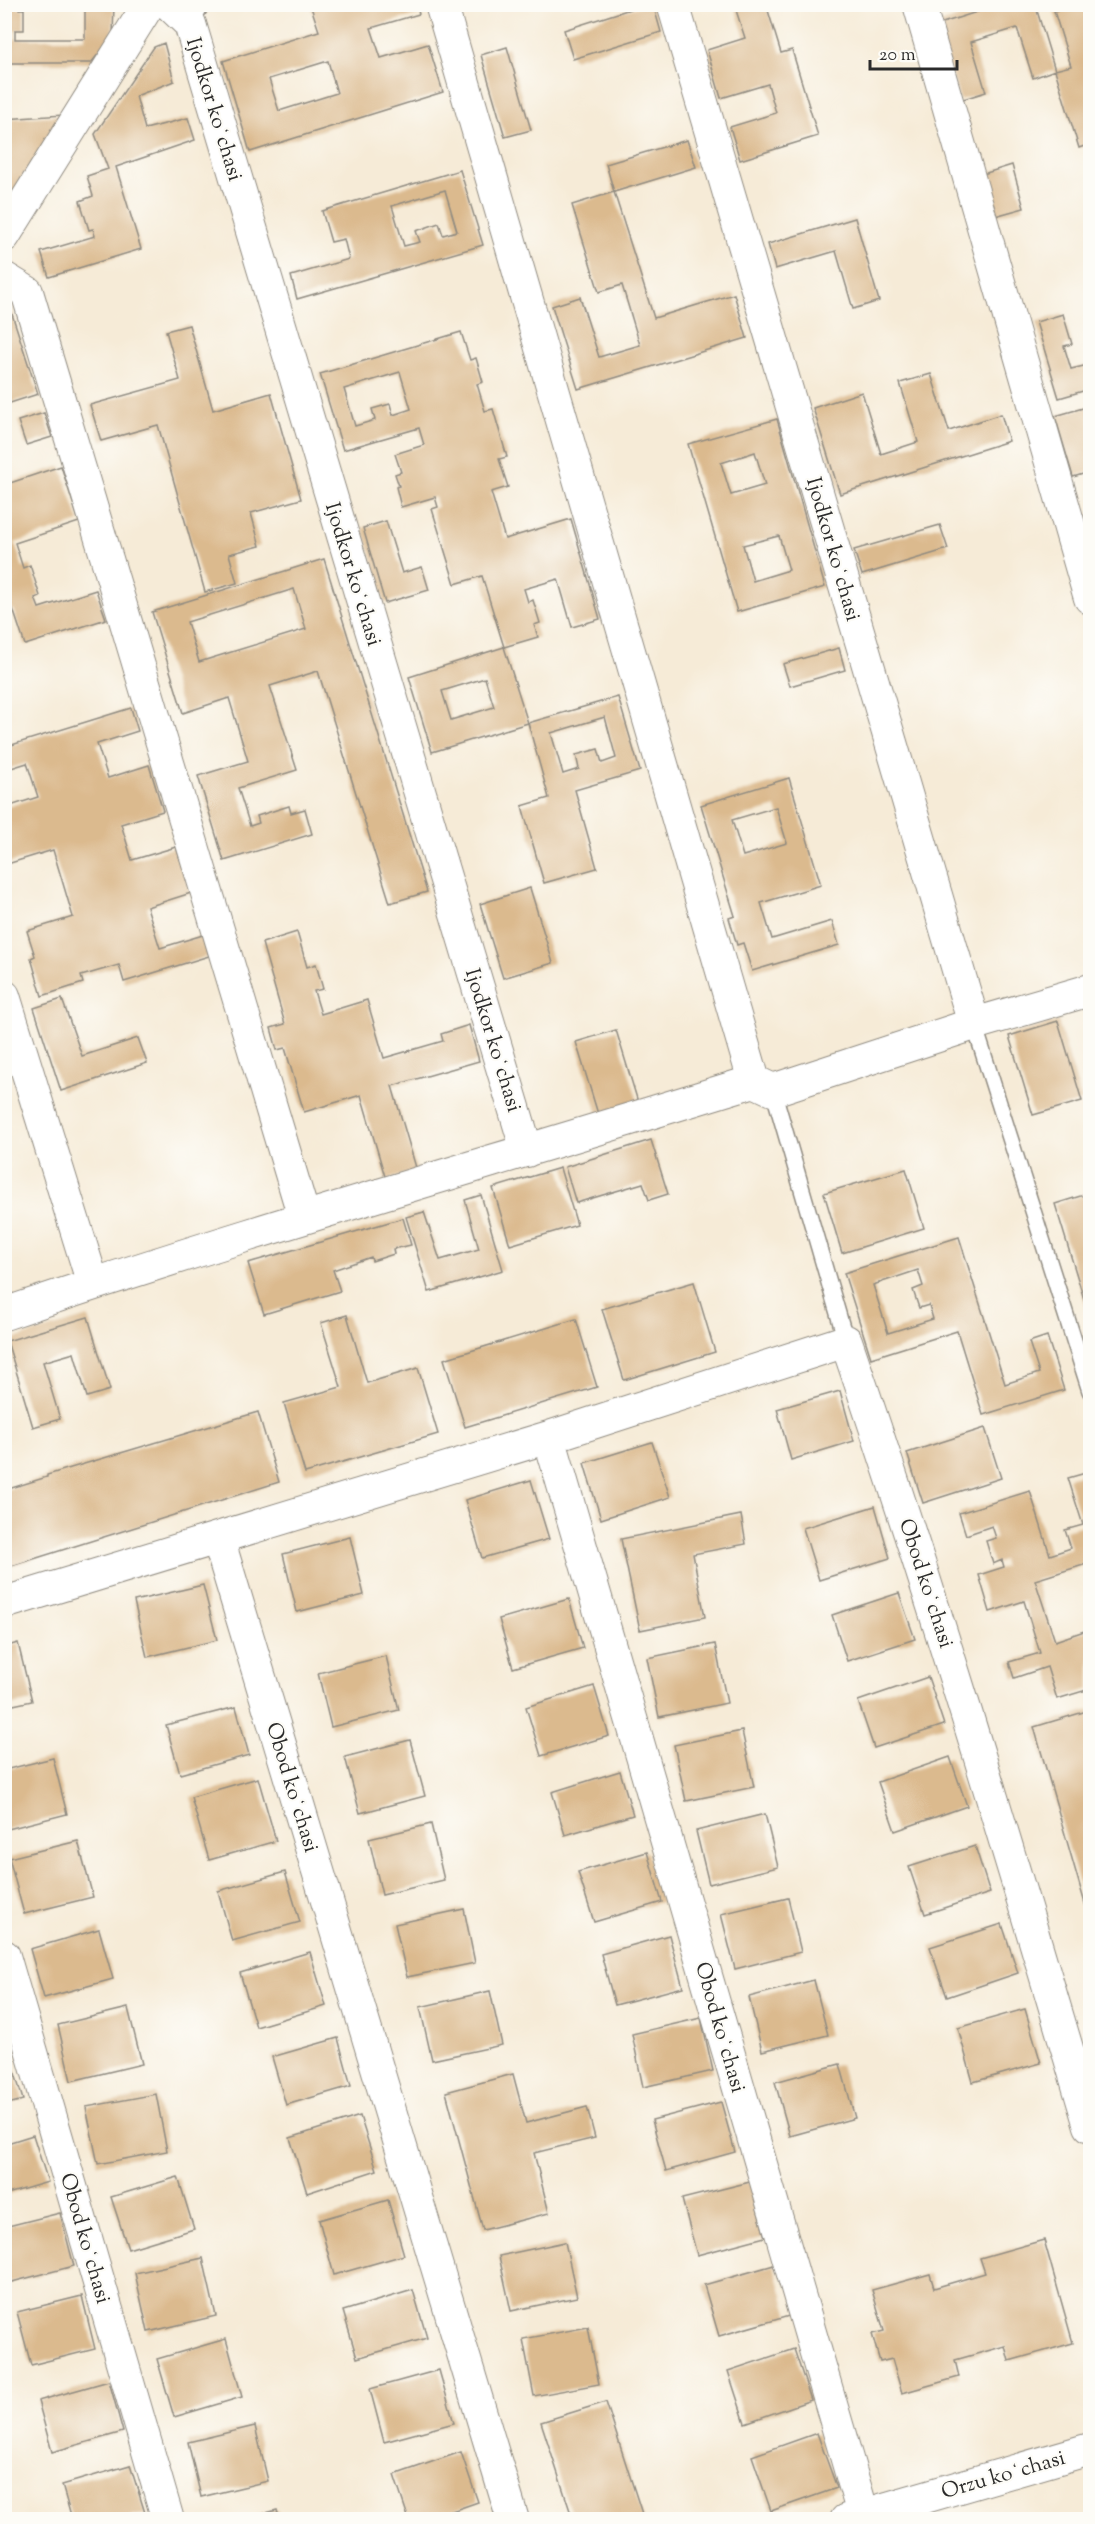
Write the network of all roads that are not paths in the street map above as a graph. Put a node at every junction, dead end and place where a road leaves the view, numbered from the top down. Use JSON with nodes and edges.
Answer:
{"nodes":[{"id":1,"x":148,"y":4,"type":"edge"},
{"id":2,"x":441,"y":4,"type":"edge"},
{"id":3,"x":673,"y":4,"type":"edge"},
{"id":4,"x":919,"y":4,"type":"edge"},
{"id":5,"x":187,"y":11,"type":"edge"},
{"id":6,"x":4,"y":236,"type":"edge"},
{"id":7,"x":4,"y":278,"type":"edge"},
{"id":8,"x":1090,"y":598,"type":"edge"},
{"id":9,"x":1090,"y":990,"type":"edge"},
{"id":10,"x":4,"y":996,"type":"edge"},
{"id":11,"x":974,"y":1024,"type":"junction"},
{"id":12,"x":763,"y":1085,"type":"junction"},
{"id":13,"x":527,"y":1151,"type":"junction"},
{"id":14,"x":304,"y":1216,"type":"junction"},
{"id":15,"x":93,"y":1284,"type":"junction"},
{"id":16,"x":4,"y":1314,"type":"edge"},
{"id":17,"x":846,"y":1341,"type":"junction"},
{"id":18,"x":1090,"y":1391,"type":"edge"},
{"id":19,"x":549,"y":1437,"type":"junction"},
{"id":20,"x":218,"y":1538,"type":"junction"},
{"id":21,"x":4,"y":1603,"type":"edge"},
{"id":22,"x":4,"y":1956,"type":"edge"},
{"id":23,"x":1090,"y":2126,"type":"edge"},
{"id":24,"x":1090,"y":2449,"type":"edge"},
{"id":25,"x":855,"y":2517,"type":"edge"},
{"id":26,"x":168,"y":2520,"type":"edge"},
{"id":27,"x":513,"y":2520,"type":"edge"}],
"edges":[{"from":1,"to":6,"type":"street"},
{"from":2,"to":12,"type":"street"},
{"from":3,"to":11,"type":"street","name":"Ijodkor koʻchasi"},
{"from":4,"to":8,"type":"street"},
{"from":5,"to":13,"type":"street","name":"Ijodkor koʻchasi"},
{"from":7,"to":14,"type":"street"},
{"from":9,"to":11,"type":"street"},
{"from":10,"to":15,"type":"street"},
{"from":11,"to":12,"type":"street"},
{"from":11,"to":18,"type":"lane"},
{"from":12,"to":13,"type":"street"},
{"from":12,"to":17,"type":"lane"},
{"from":13,"to":14,"type":"street"},
{"from":14,"to":15,"type":"street"},
{"from":15,"to":16,"type":"street"},
{"from":17,"to":19,"type":"street"},
{"from":17,"to":23,"type":"street","name":"Obod koʻchasi"},
{"from":19,"to":20,"type":"street"},
{"from":19,"to":25,"type":"street","name":"Obod koʻchasi"},
{"from":20,"to":21,"type":"street"},
{"from":20,"to":27,"type":"street","name":"Obod koʻchasi"},
{"from":22,"to":26,"type":"street","name":"Obod koʻchasi"},
{"from":24,"to":25,"type":"street","name":"Orzu koʻchasi"}]}
